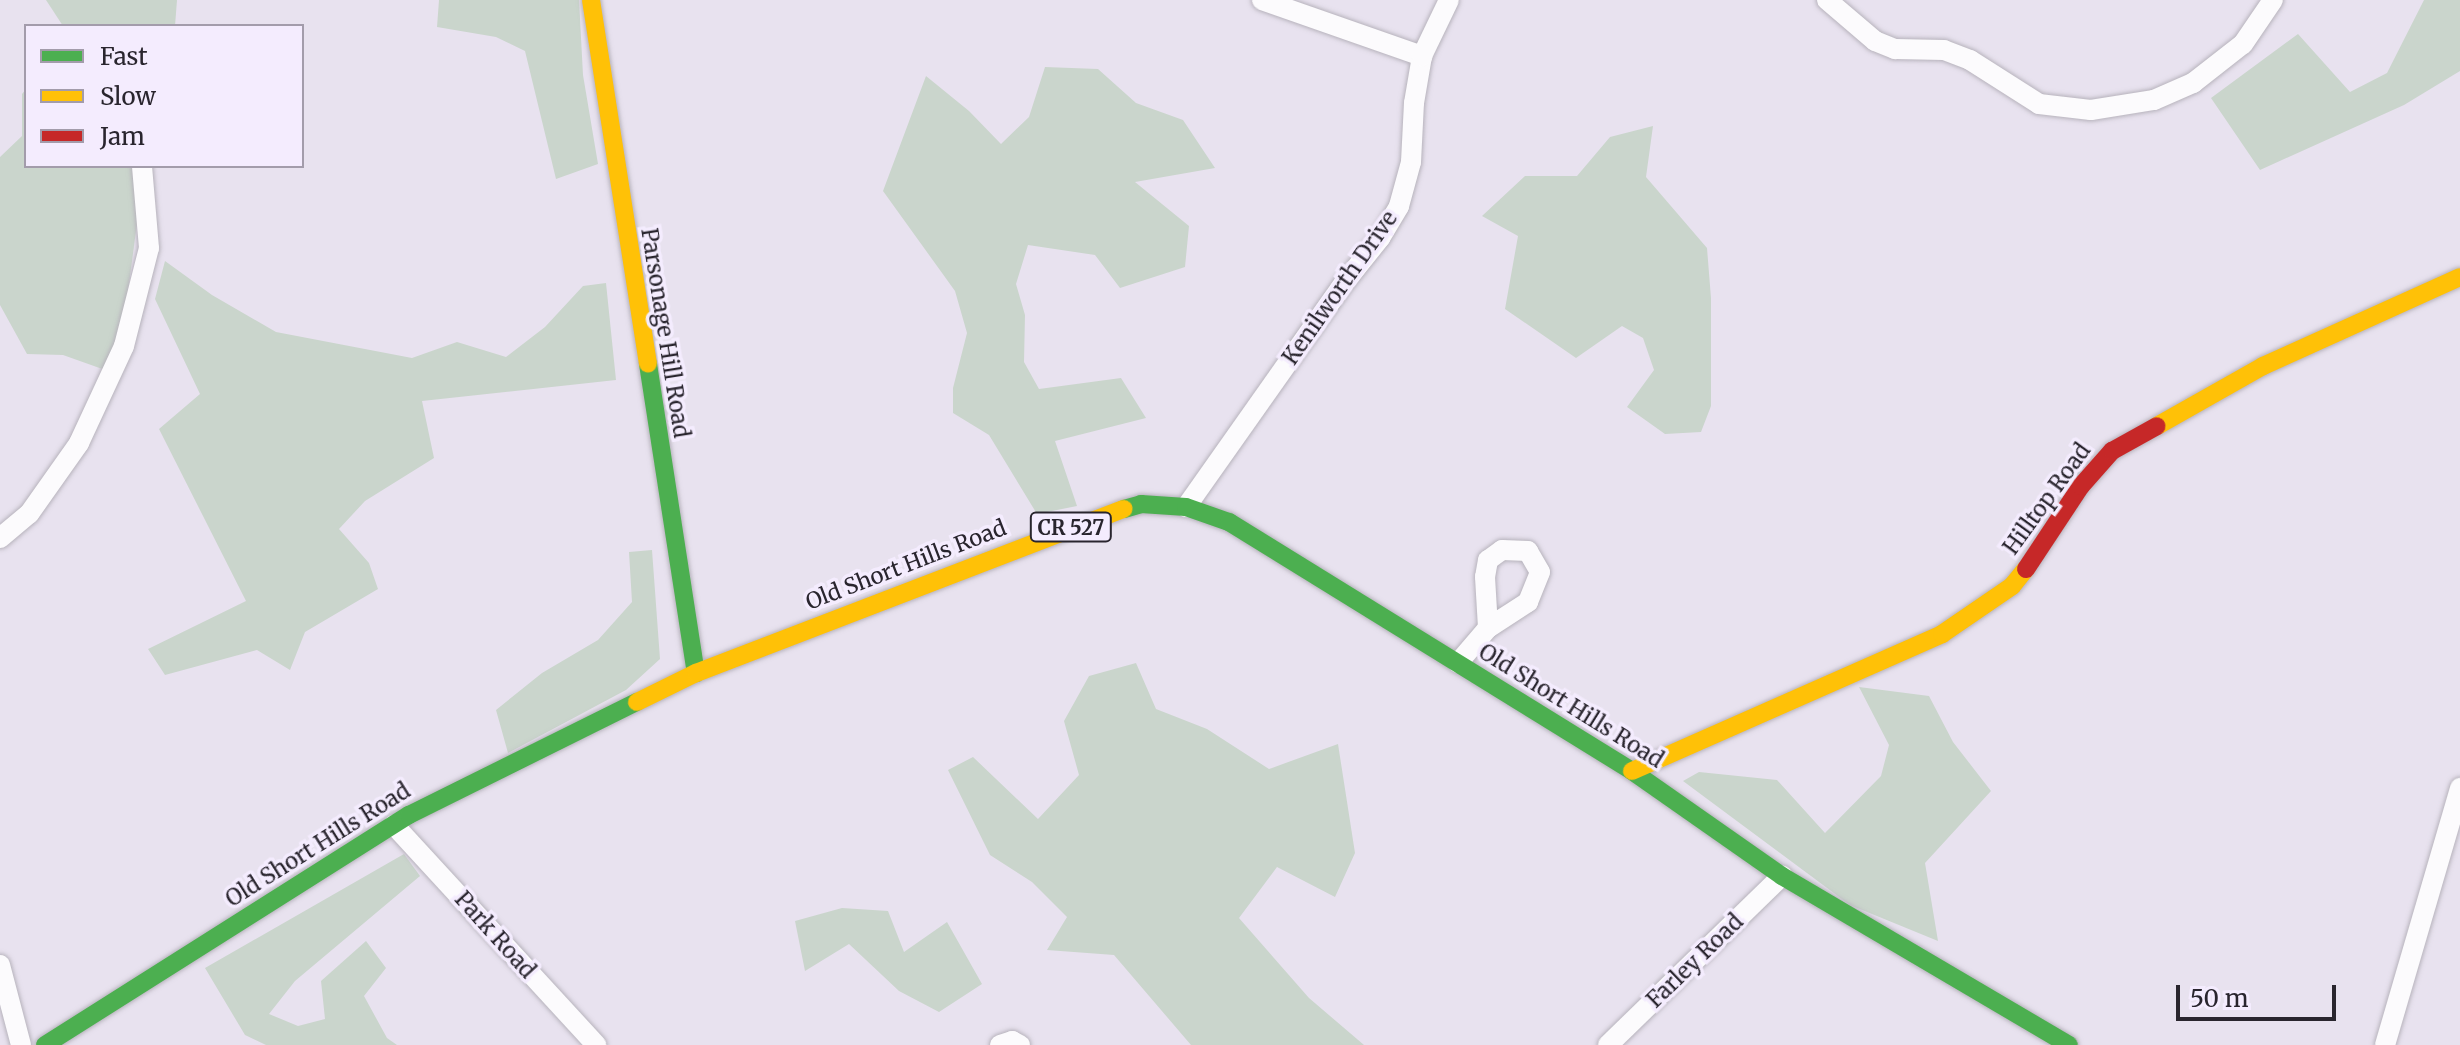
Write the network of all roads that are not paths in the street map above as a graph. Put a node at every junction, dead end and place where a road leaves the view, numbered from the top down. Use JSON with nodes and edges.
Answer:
{"nodes":[{"id":1,"x":591,"y":0,"type":"edge"},
{"id":2,"x":1262,"y":0,"type":"edge"},
{"id":3,"x":1449,"y":0,"type":"edge"},
{"id":4,"x":1827,"y":0,"type":"edge"},
{"id":5,"x":2273,"y":0,"type":"edge"},
{"id":6,"x":1422,"y":56,"type":"junction"},
{"id":7,"x":142,"y":168,"type":"edge"},
{"id":8,"x":2460,"y":277,"type":"edge"},
{"id":9,"x":1186,"y":507,"type":"junction"},
{"id":10,"x":0,"y":538,"type":"edge"},
{"id":11,"x":1488,"y":628,"type":"dead end"},
{"id":12,"x":1458,"y":663,"type":"junction"},
{"id":13,"x":696,"y":673,"type":"junction"},
{"id":14,"x":1632,"y":771,"type":"junction"},
{"id":15,"x":2460,"y":788,"type":"edge"},
{"id":16,"x":394,"y":825,"type":"junction"},
{"id":17,"x":1782,"y":876,"type":"junction"},
{"id":18,"x":0,"y":965,"type":"edge"},
{"id":19,"x":21,"y":1045,"type":"edge"},
{"id":20,"x":45,"y":1045,"type":"edge"},
{"id":21,"x":596,"y":1045,"type":"edge"},
{"id":22,"x":1000,"y":1045,"type":"edge"},
{"id":23,"x":1020,"y":1045,"type":"edge"},
{"id":24,"x":1608,"y":1045,"type":"edge"},
{"id":25,"x":2069,"y":1045,"type":"edge"},
{"id":26,"x":2385,"y":1045,"type":"edge"}],
"edges":[{"from":1,"to":13,"type":"main road","name":"Parsonage Hill Road"},
{"from":2,"to":6,"type":"street"},
{"from":3,"to":6,"type":"street","name":"Kenilworth Drive"},
{"from":4,"to":5,"type":"street"},
{"from":6,"to":9,"type":"street","name":"Kenilworth Drive"},
{"from":7,"to":10,"type":"street"},
{"from":8,"to":14,"type":"main road","name":"Hilltop Road"},
{"from":9,"to":12,"type":"main road","name":"Old Short Hills Road","number":"CR 527"},
{"from":9,"to":13,"type":"main road","name":"Old Short Hills Road","number":"CR 527"},
{"from":11,"to":12,"type":"street"},
{"from":12,"to":14,"type":"main road","name":"Old Short Hills Road","number":"CR 527"},
{"from":13,"to":16,"type":"main road","name":"Old Short Hills Road","number":"CR 527"},
{"from":14,"to":17,"type":"main road","name":"Old Short Hills Road","number":"CR 527"},
{"from":15,"to":26,"type":"street"},
{"from":16,"to":20,"type":"main road","name":"Old Short Hills Road","number":"CR 527"},
{"from":16,"to":21,"type":"street","name":"Park Road"},
{"from":17,"to":24,"type":"street","name":"Farley Road"},
{"from":17,"to":25,"type":"main road","name":"Old Short Hills Road","number":"CR 527"},
{"from":18,"to":19,"type":"street"},
{"from":22,"to":23,"type":"street"}]}
